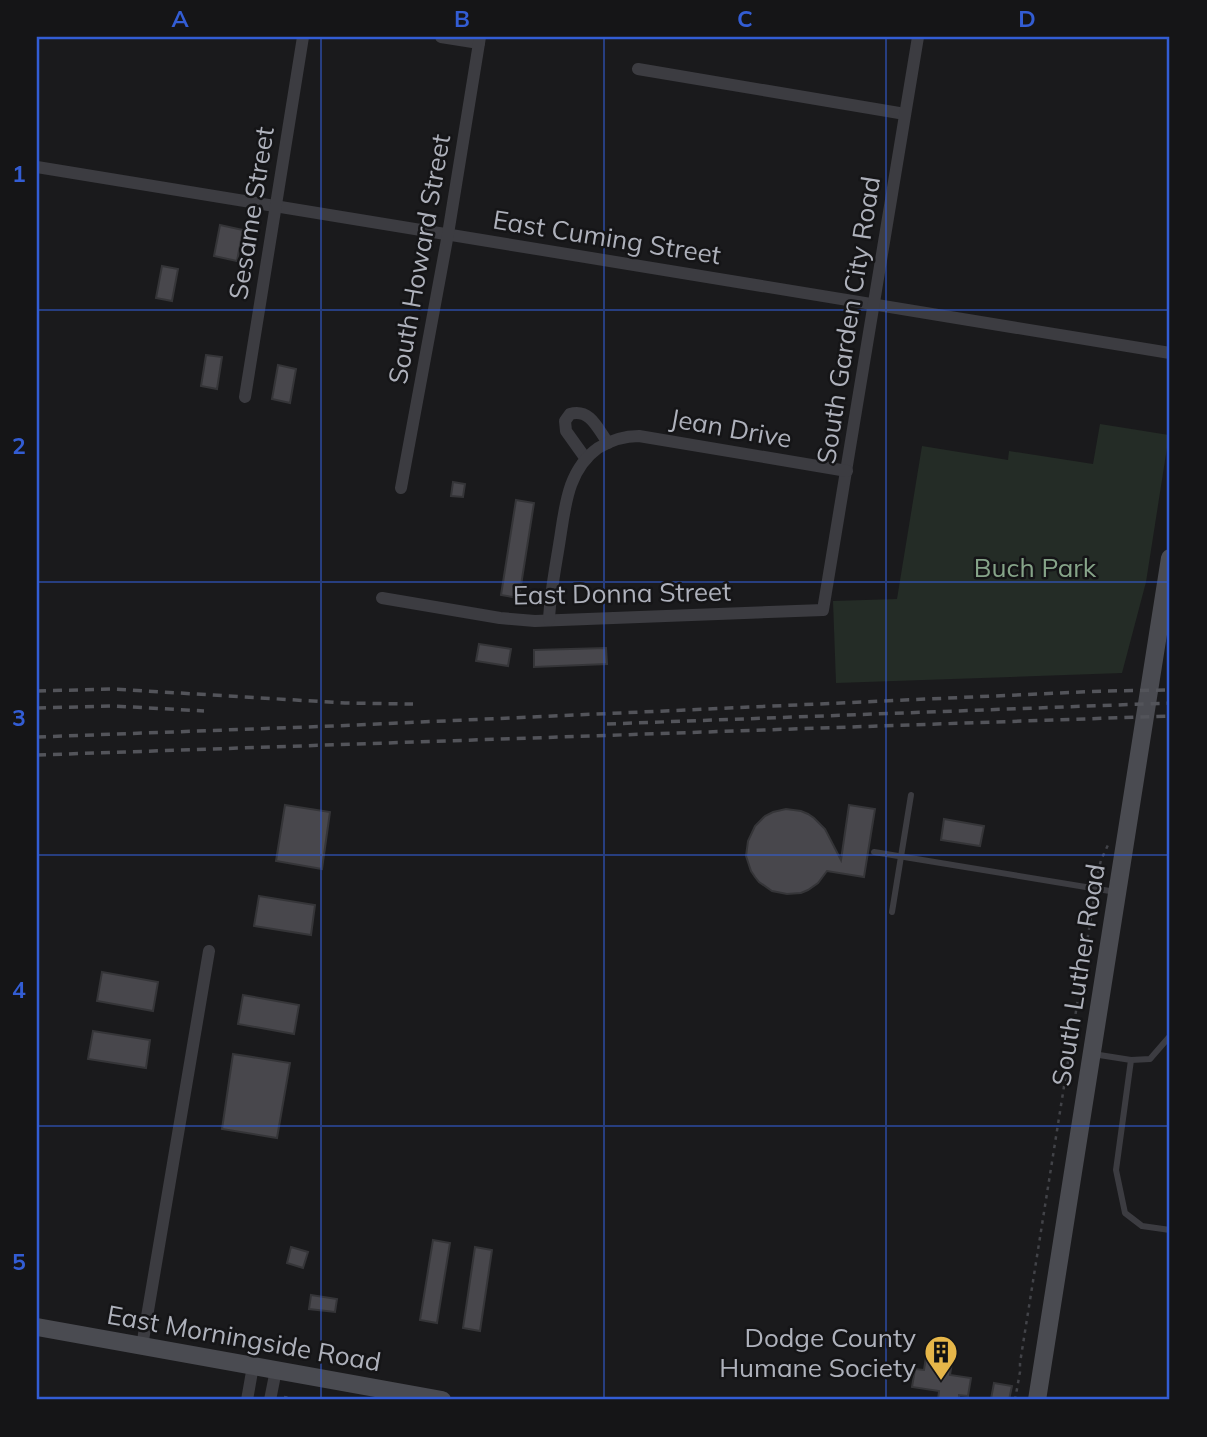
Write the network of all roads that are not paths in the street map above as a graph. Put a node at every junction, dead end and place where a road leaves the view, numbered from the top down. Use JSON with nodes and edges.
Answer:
{"nodes":[{"id":1,"x":303,"y":37,"type":"edge"},
{"id":2,"x":441,"y":37,"type":"edge"},
{"id":3,"x":918,"y":37,"type":"edge"},
{"id":4,"x":480,"y":40,"type":"edge"},
{"id":5,"x":638,"y":69,"type":"dead end"},
{"id":6,"x":905,"y":114,"type":"junction"},
{"id":7,"x":37,"y":167,"type":"edge"},
{"id":8,"x":276,"y":206,"type":"junction"},
{"id":9,"x":448,"y":234,"type":"junction"},
{"id":10,"x":874,"y":304,"type":"junction"},
{"id":11,"x":1170,"y":353,"type":"edge"},
{"id":12,"x":245,"y":397,"type":"dead end"},
{"id":13,"x":608,"y":443,"type":"junction"},
{"id":14,"x":586,"y":459,"type":"junction"},
{"id":15,"x":847,"y":471,"type":"junction"},
{"id":16,"x":401,"y":488,"type":"dead end"},
{"id":17,"x":1170,"y":558,"type":"edge"},
{"id":18,"x":382,"y":598,"type":"dead end"},
{"id":19,"x":823,"y":610,"type":"joint"},
{"id":20,"x":549,"y":621,"type":"junction"},
{"id":21,"x":911,"y":795,"type":"dead end"},
{"id":22,"x":874,"y":852,"type":"dead end"},
{"id":23,"x":901,"y":856,"type":"junction"},
{"id":24,"x":1118,"y":892,"type":"junction"},
{"id":25,"x":892,"y":912,"type":"dead end"},
{"id":26,"x":209,"y":951,"type":"dead end"},
{"id":27,"x":1170,"y":1036,"type":"edge"},
{"id":28,"x":1092,"y":1054,"type":"junction"},
{"id":29,"x":1131,"y":1060,"type":"junction"},
{"id":30,"x":1170,"y":1230,"type":"edge"},
{"id":31,"x":37,"y":1327,"type":"edge"},
{"id":32,"x":142,"y":1346,"type":"junction"},
{"id":33,"x":253,"y":1366,"type":"junction"},
{"id":34,"x":276,"y":1370,"type":"junction"},
{"id":35,"x":247,"y":1400,"type":"edge"},
{"id":36,"x":270,"y":1400,"type":"edge"},
{"id":37,"x":442,"y":1400,"type":"edge"},
{"id":38,"x":1037,"y":1400,"type":"edge"}],
"edges":[{"from":1,"to":8,"type":"street","name":"Sesame Street"},
{"from":2,"to":4,"type":"street"},
{"from":3,"to":6,"type":"street","name":"South Garden City Road"},
{"from":4,"to":9,"type":"street","name":"South Howard Street"},
{"from":5,"to":6,"type":"street"},
{"from":6,"to":10,"type":"street","name":"South Garden City Road"},
{"from":7,"to":8,"type":"street","name":"East Cuming Street"},
{"from":8,"to":9,"type":"street","name":"East Cuming Street"},
{"from":8,"to":12,"type":"street","name":"Sesame Street"},
{"from":9,"to":10,"type":"street","name":"East Cuming Street"},
{"from":9,"to":16,"type":"street","name":"South Howard Street"},
{"from":10,"to":11,"type":"street","name":"East Cuming Street"},
{"from":10,"to":15,"type":"street","name":"South Garden City Road"},
{"from":13,"to":14,"type":"street","name":"Jean Drive"},
{"from":13,"to":14,"type":"street"},
{"from":13,"to":15,"type":"street","name":"Jean Drive"},
{"from":14,"to":20,"type":"street","name":"Jean Drive"},
{"from":15,"to":19,"type":"street","name":"South Garden City Road"},
{"from":17,"to":24,"type":"street","name":"South Luther Road"},
{"from":18,"to":20,"type":"street","name":"East Donna Street"},
{"from":19,"to":20,"type":"street","name":"East Donna Street"},
{"from":21,"to":23,"type":"lane"},
{"from":22,"to":23,"type":"lane"},
{"from":23,"to":24,"type":"lane"},
{"from":23,"to":25,"type":"lane"},
{"from":24,"to":28,"type":"street","name":"South Luther Road"},
{"from":26,"to":32,"type":"street"},
{"from":27,"to":29,"type":"lane"},
{"from":28,"to":29,"type":"lane"},
{"from":28,"to":38,"type":"street","name":"South Luther Road"},
{"from":29,"to":30,"type":"lane"},
{"from":31,"to":32,"type":"street","name":"East Morningside Road"},
{"from":32,"to":33,"type":"street","name":"East Morningside Road"},
{"from":33,"to":34,"type":"street","name":"East Morningside Road"},
{"from":33,"to":35,"type":"street"},
{"from":34,"to":36,"type":"street"},
{"from":34,"to":37,"type":"street","name":"East Morningside Road"}]}
